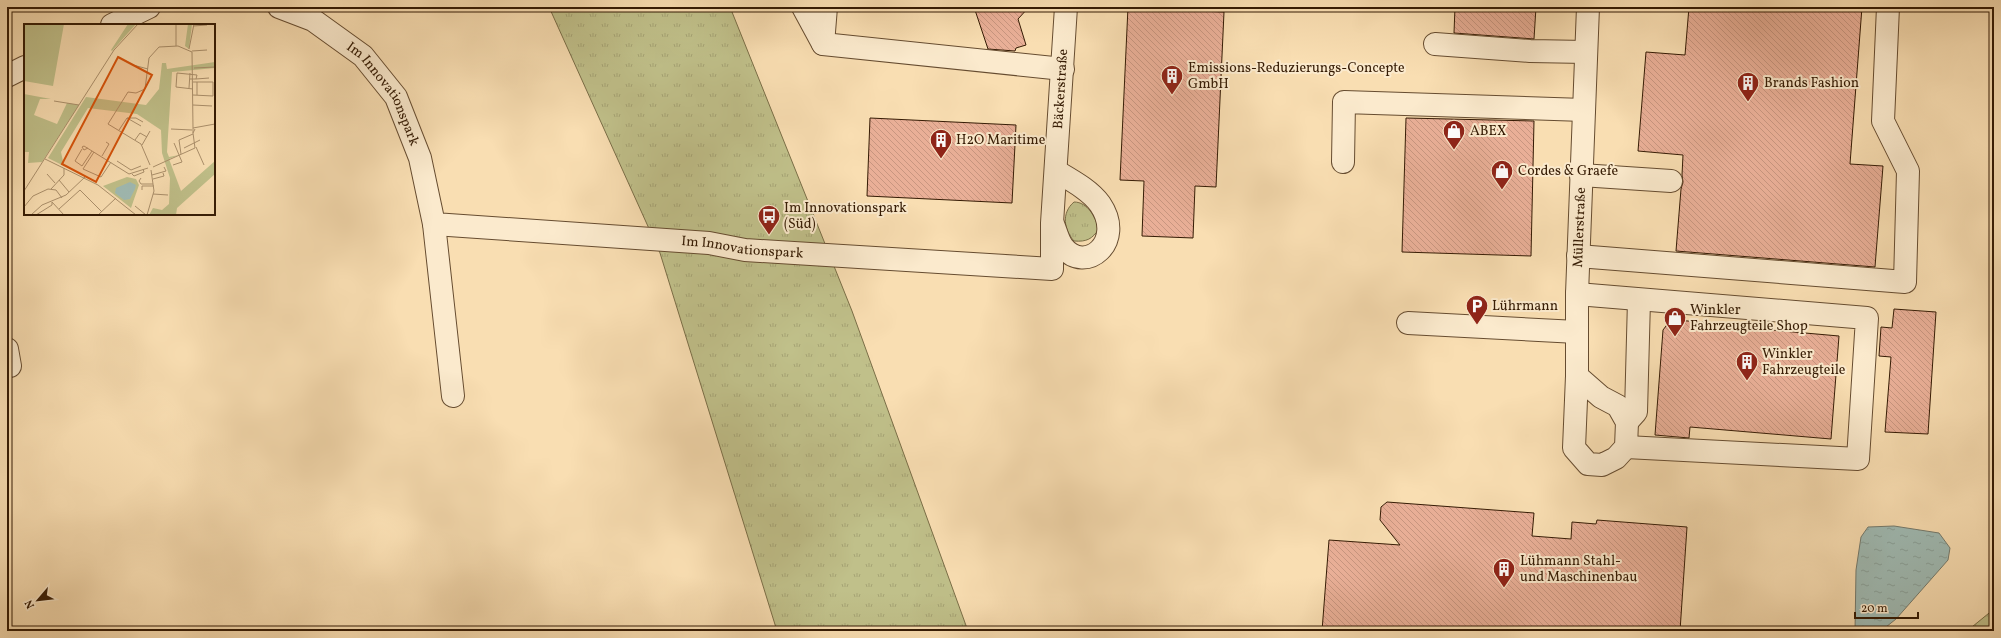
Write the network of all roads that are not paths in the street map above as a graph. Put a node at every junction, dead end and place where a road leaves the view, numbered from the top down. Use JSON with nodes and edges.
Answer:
{"nodes":[{"id":1,"x":149,"y":7,"type":"edge"},
{"id":2,"x":279,"y":7,"type":"edge"},
{"id":3,"x":803,"y":7,"type":"edge"},
{"id":4,"x":826,"y":7,"type":"edge"},
{"id":5,"x":1066,"y":7,"type":"edge"},
{"id":6,"x":1588,"y":7,"type":"edge"},
{"id":7,"x":1888,"y":7,"type":"edge"},
{"id":8,"x":114,"y":24,"type":"edge"},
{"id":9,"x":823,"y":44,"type":"junction"},
{"id":10,"x":1435,"y":44,"type":"dead end"},
{"id":11,"x":1586,"y":52,"type":"junction"},
{"id":12,"x":24,"y":68,"type":"edge"},
{"id":13,"x":1063,"y":69,"type":"junction"},
{"id":14,"x":7,"y":76,"type":"edge"},
{"id":15,"x":1584,"y":110,"type":"junction"},
{"id":16,"x":1343,"y":162,"type":"dead end"},
{"id":17,"x":1056,"y":171,"type":"junction"},
{"id":18,"x":1582,"y":176,"type":"junction"},
{"id":19,"x":1672,"y":181,"type":"dead end"},
{"id":20,"x":1052,"y":223,"type":"junction"},
{"id":21,"x":434,"y":224,"type":"junction"},
{"id":22,"x":1578,"y":256,"type":"junction"},
{"id":23,"x":1052,"y":269,"type":"joint"},
{"id":24,"x":1577,"y":294,"type":"junction"},
{"id":25,"x":1639,"y":300,"type":"junction"},
{"id":26,"x":1408,"y":323,"type":"dead end"},
{"id":27,"x":1576,"y":332,"type":"junction"},
{"id":28,"x":1577,"y":376,"type":"junction"},
{"id":29,"x":454,"y":396,"type":"dead end"},
{"id":30,"x":1627,"y":422,"type":"junction"},
{"id":31,"x":1626,"y":447,"type":"junction"}],
"edges":[{"from":1,"to":8,"type":"street"},
{"from":2,"to":21,"type":"street","name":"Im Innovationspark"},
{"from":3,"to":9,"type":"street"},
{"from":4,"to":9,"type":"street"},
{"from":5,"to":13,"type":"street","name":"Bäckerstraße"},
{"from":6,"to":11,"type":"street","name":"Müllerstraße"},
{"from":7,"to":22,"type":"street"},
{"from":9,"to":13,"type":"street"},
{"from":10,"to":11,"type":"street"},
{"from":11,"to":15,"type":"street","name":"Müllerstraße"},
{"from":12,"to":14,"type":"street"},
{"from":13,"to":17,"type":"street","name":"Bäckerstraße"},
{"from":15,"to":16,"type":"street"},
{"from":15,"to":18,"type":"street","name":"Müllerstraße"},
{"from":17,"to":20,"type":"street","name":"Bäckerstraße"},
{"from":17,"to":20,"type":"street","name":"Bäckerstraße"},
{"from":18,"to":19,"type":"street"},
{"from":18,"to":22,"type":"street","name":"Müllerstraße"},
{"from":20,"to":23,"type":"street","name":"Bäckerstraße"},
{"from":21,"to":23,"type":"street","name":"Im Innovationspark"},
{"from":21,"to":29,"type":"street","name":"Im Innovationspark"},
{"from":22,"to":24,"type":"street","name":"Müllerstraße"},
{"from":24,"to":25,"type":"street"},
{"from":24,"to":27,"type":"street","name":"Müllerstraße"},
{"from":25,"to":30,"type":"street"},
{"from":25,"to":31,"type":"street"},
{"from":26,"to":27,"type":"street"},
{"from":27,"to":28,"type":"street","name":"Müllerstraße"},
{"from":28,"to":30,"type":"street"},
{"from":28,"to":31,"type":"street","name":"Müllerstraße"},
{"from":30,"to":31,"type":"street"}]}
